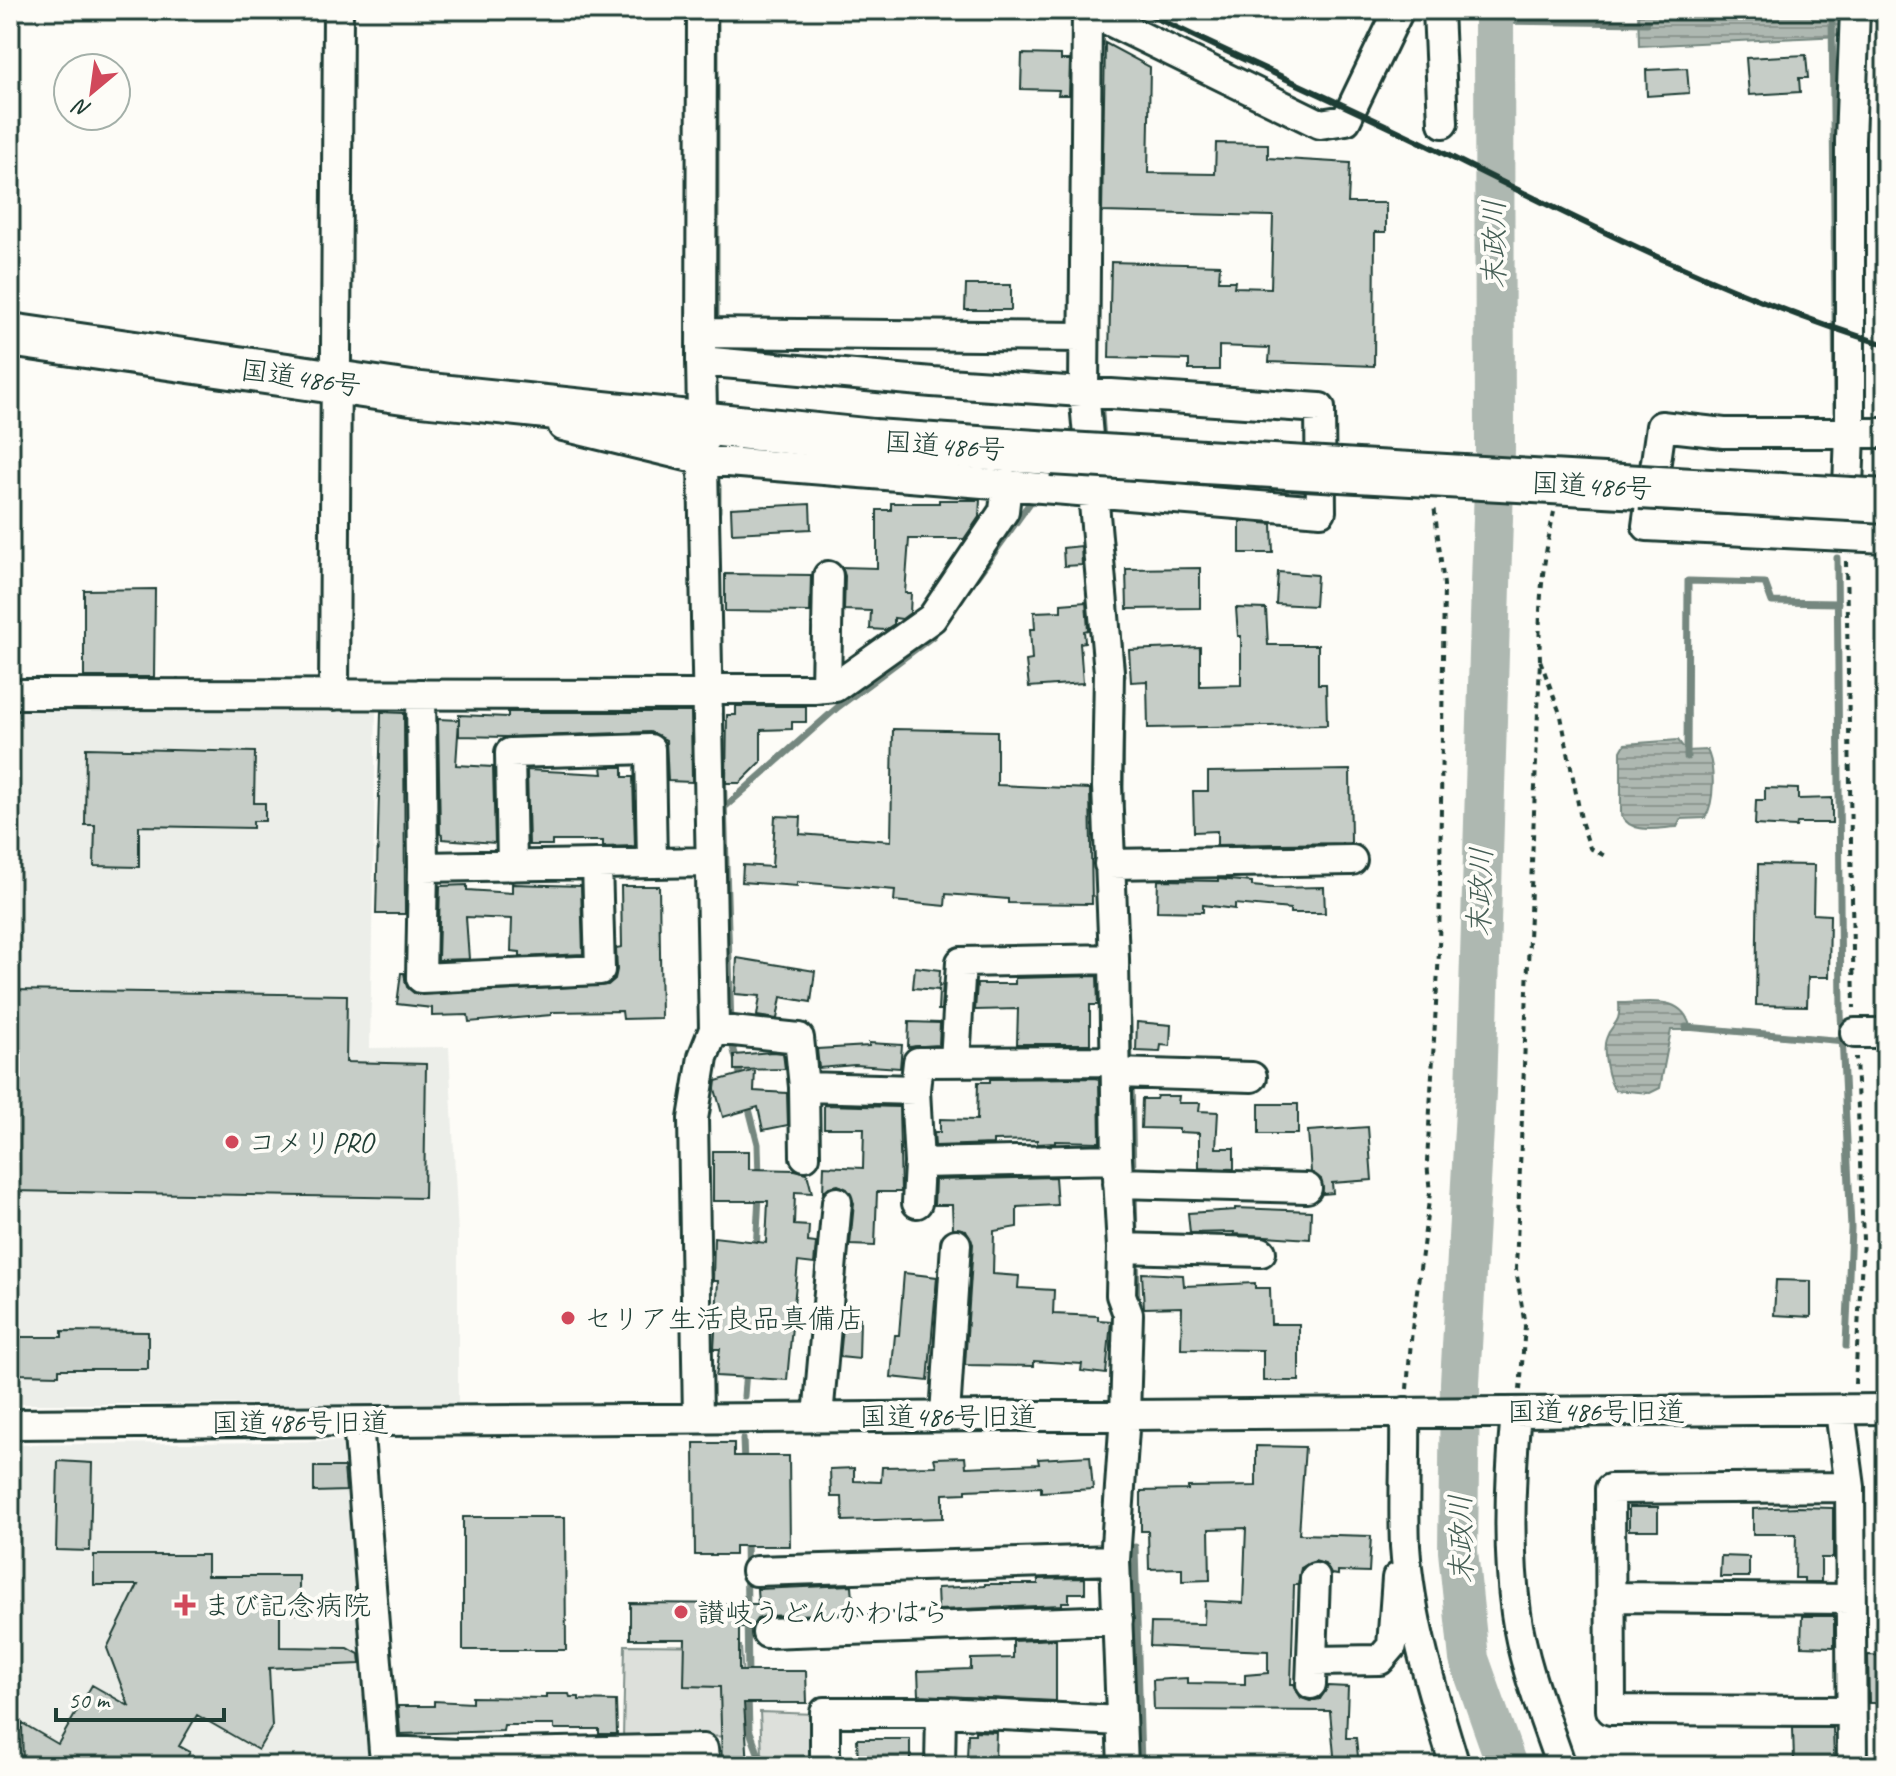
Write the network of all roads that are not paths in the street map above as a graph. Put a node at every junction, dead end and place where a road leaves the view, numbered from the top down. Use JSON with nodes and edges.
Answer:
{"nodes":[{"id":1,"x":338,"y":10,"type":"edge"},
{"id":2,"x":702,"y":10,"type":"edge"},
{"id":3,"x":1087,"y":10,"type":"edge"},
{"id":4,"x":1399,"y":10,"type":"edge"},
{"id":5,"x":1438,"y":10,"type":"edge"},
{"id":6,"x":1855,"y":12,"type":"edge"},
{"id":7,"x":1443,"y":123,"type":"dead end"},
{"id":8,"x":10,"y":335,"type":"edge"},
{"id":9,"x":1083,"y":337,"type":"junction"},
{"id":10,"x":701,"y":347,"type":"junction"},
{"id":11,"x":335,"y":381,"type":"junction"},
{"id":12,"x":1094,"y":392,"type":"junction"},
{"id":13,"x":1886,"y":433,"type":"edge"},
{"id":14,"x":1850,"y":434,"type":"junction"},
{"id":15,"x":703,"y":441,"type":"junction"},
{"id":16,"x":1007,"y":484,"type":"junction"},
{"id":17,"x":1092,"y":492,"type":"junction"},
{"id":18,"x":1886,"y":501,"type":"edge"},
{"id":19,"x":1846,"y":538,"type":"junction"},
{"id":20,"x":1886,"y":538,"type":"edge"},
{"id":21,"x":828,"y":576,"type":"dead end"},
{"id":22,"x":826,"y":688,"type":"junction"},
{"id":23,"x":713,"y":690,"type":"junction"},
{"id":24,"x":10,"y":694,"type":"edge"},
{"id":25,"x":421,"y":694,"type":"junction"},
{"id":26,"x":334,"y":695,"type":"junction"},
{"id":27,"x":1352,"y":860,"type":"dead end"},
{"id":28,"x":710,"y":862,"type":"junction"},
{"id":29,"x":652,"y":863,"type":"junction"},
{"id":30,"x":597,"y":864,"type":"junction"},
{"id":31,"x":1119,"y":864,"type":"junction"},
{"id":32,"x":512,"y":866,"type":"junction"},
{"id":33,"x":423,"y":867,"type":"junction"},
{"id":34,"x":1114,"y":959,"type":"junction"},
{"id":35,"x":725,"y":1030,"type":"junction"},
{"id":36,"x":1855,"y":1033,"type":"road end"},
{"id":37,"x":1886,"y":1033,"type":"edge"},
{"id":38,"x":955,"y":1061,"type":"junction"},
{"id":39,"x":1122,"y":1070,"type":"junction"},
{"id":40,"x":1252,"y":1077,"type":"dead end"},
{"id":41,"x":804,"y":1087,"type":"junction"},
{"id":42,"x":915,"y":1090,"type":"junction"},
{"id":43,"x":805,"y":1156,"type":"dead end"},
{"id":44,"x":919,"y":1163,"type":"junction"},
{"id":45,"x":1126,"y":1177,"type":"junction"},
{"id":46,"x":1307,"y":1188,"type":"dead end"},
{"id":47,"x":837,"y":1202,"type":"dead end"},
{"id":48,"x":917,"y":1203,"type":"dead end"},
{"id":49,"x":956,"y":1244,"type":"dead end"},
{"id":50,"x":1131,"y":1249,"type":"junction"},
{"id":51,"x":1261,"y":1252,"type":"dead end"},
{"id":52,"x":1886,"y":1409,"type":"edge"},
{"id":53,"x":1847,"y":1410,"type":"junction"},
{"id":54,"x":1405,"y":1412,"type":"junction"},
{"id":55,"x":1516,"y":1412,"type":"junction"},
{"id":56,"x":945,"y":1415,"type":"junction"},
{"id":57,"x":1125,"y":1415,"type":"junction"},
{"id":58,"x":818,"y":1417,"type":"junction"},
{"id":59,"x":698,"y":1418,"type":"junction"},
{"id":60,"x":358,"y":1422,"type":"junction"},
{"id":61,"x":10,"y":1424,"type":"edge"},
{"id":62,"x":1850,"y":1487,"type":"junction"},
{"id":63,"x":1405,"y":1546,"type":"junction"},
{"id":64,"x":1115,"y":1560,"type":"junction"},
{"id":65,"x":756,"y":1571,"type":"dead end"},
{"id":66,"x":1315,"y":1578,"type":"dead end"},
{"id":67,"x":1611,"y":1597,"type":"junction"},
{"id":68,"x":1850,"y":1599,"type":"junction"},
{"id":69,"x":1118,"y":1620,"type":"junction"},
{"id":70,"x":767,"y":1633,"type":"dead end"},
{"id":71,"x":1850,"y":1711,"type":"junction"},
{"id":72,"x":941,"y":1712,"type":"junction"},
{"id":73,"x":1121,"y":1721,"type":"junction"},
{"id":74,"x":384,"y":1758,"type":"edge"},
{"id":75,"x":459,"y":1760,"type":"edge"},
{"id":76,"x":705,"y":1766,"type":"edge"},
{"id":77,"x":825,"y":1766,"type":"edge"},
{"id":78,"x":940,"y":1766,"type":"edge"},
{"id":79,"x":1123,"y":1766,"type":"edge"},
{"id":80,"x":1455,"y":1766,"type":"edge"},
{"id":81,"x":1561,"y":1766,"type":"edge"},
{"id":82,"x":1852,"y":1766,"type":"edge"}],
"edges":[{"from":1,"to":11,"type":"street"},
{"from":2,"to":10,"type":"street"},
{"from":3,"to":4,"type":"street"},
{"from":3,"to":9,"type":"street"},
{"from":5,"to":7,"type":"street"},
{"from":6,"to":14,"type":"street"},
{"from":8,"to":11,"type":"highway","name":"国道486号"},
{"from":9,"to":10,"type":"street"},
{"from":9,"to":12,"type":"street"},
{"from":10,"to":12,"type":"street"},
{"from":10,"to":15,"type":"street"},
{"from":11,"to":15,"type":"highway","name":"国道486号"},
{"from":11,"to":26,"type":"street"},
{"from":12,"to":17,"type":"street"},
{"from":12,"to":17,"type":"street"},
{"from":13,"to":14,"type":"street"},
{"from":14,"to":19,"type":"street"},
{"from":14,"to":19,"type":"street"},
{"from":15,"to":16,"type":"street"},
{"from":15,"to":18,"type":"highway","name":"国道486号","bridge":true},
{"from":15,"to":23,"type":"street"},
{"from":16,"to":17,"type":"street"},
{"from":16,"to":22,"type":"street"},
{"from":17,"to":31,"type":"street"},
{"from":19,"to":20,"type":"street"},
{"from":21,"to":22,"type":"street"},
{"from":22,"to":23,"type":"street"},
{"from":23,"to":25,"type":"street"},
{"from":23,"to":28,"type":"street"},
{"from":24,"to":26,"type":"street"},
{"from":25,"to":26,"type":"street"},
{"from":25,"to":33,"type":"street"},
{"from":27,"to":31,"type":"street"},
{"from":28,"to":29,"type":"street"},
{"from":28,"to":35,"type":"street"},
{"from":29,"to":30,"type":"street"},
{"from":29,"to":32,"type":"street"},
{"from":30,"to":32,"type":"street"},
{"from":30,"to":33,"type":"street"},
{"from":31,"to":34,"type":"street"},
{"from":32,"to":33,"type":"street"},
{"from":34,"to":38,"type":"street"},
{"from":34,"to":39,"type":"street"},
{"from":35,"to":41,"type":"street"},
{"from":35,"to":59,"type":"street"},
{"from":36,"to":37,"type":"street"},
{"from":38,"to":39,"type":"street"},
{"from":38,"to":42,"type":"street"},
{"from":39,"to":40,"type":"street"},
{"from":39,"to":45,"type":"street"},
{"from":41,"to":42,"type":"street"},
{"from":41,"to":43,"type":"street"},
{"from":42,"to":44,"type":"street"},
{"from":44,"to":45,"type":"street"},
{"from":44,"to":48,"type":"street"},
{"from":45,"to":46,"type":"street"},
{"from":45,"to":50,"type":"street"},
{"from":47,"to":58,"type":"street"},
{"from":49,"to":56,"type":"street"},
{"from":50,"to":51,"type":"street"},
{"from":50,"to":57,"type":"street"},
{"from":52,"to":53,"type":"street","name":"国道486号旧道"},
{"from":53,"to":55,"type":"street","name":"国道486号旧道"},
{"from":53,"to":62,"type":"street"},
{"from":54,"to":55,"type":"street","name":"国道486号旧道"},
{"from":54,"to":57,"type":"street","name":"国道486号旧道"},
{"from":54,"to":63,"type":"street"},
{"from":55,"to":81,"type":"street"},
{"from":56,"to":57,"type":"street","name":"国道486号旧道"},
{"from":56,"to":58,"type":"street","name":"国道486号旧道"},
{"from":57,"to":64,"type":"street"},
{"from":58,"to":59,"type":"street","name":"国道486号旧道"},
{"from":59,"to":60,"type":"street","name":"国道486号旧道"},
{"from":60,"to":61,"type":"street","name":"国道486号旧道"},
{"from":60,"to":74,"type":"street"},
{"from":62,"to":67,"type":"street"},
{"from":62,"to":68,"type":"street"},
{"from":63,"to":66,"type":"street"},
{"from":63,"to":80,"type":"street"},
{"from":64,"to":65,"type":"street"},
{"from":64,"to":69,"type":"street"},
{"from":67,"to":68,"type":"street"},
{"from":67,"to":71,"type":"street"},
{"from":68,"to":71,"type":"street"},
{"from":69,"to":70,"type":"street"},
{"from":69,"to":73,"type":"street"},
{"from":71,"to":82,"type":"street"},
{"from":72,"to":73,"type":"street"},
{"from":72,"to":77,"type":"street"},
{"from":72,"to":78,"type":"street"},
{"from":73,"to":79,"type":"street"},
{"from":74,"to":75,"type":"street"},
{"from":75,"to":76,"type":"street"}]}
